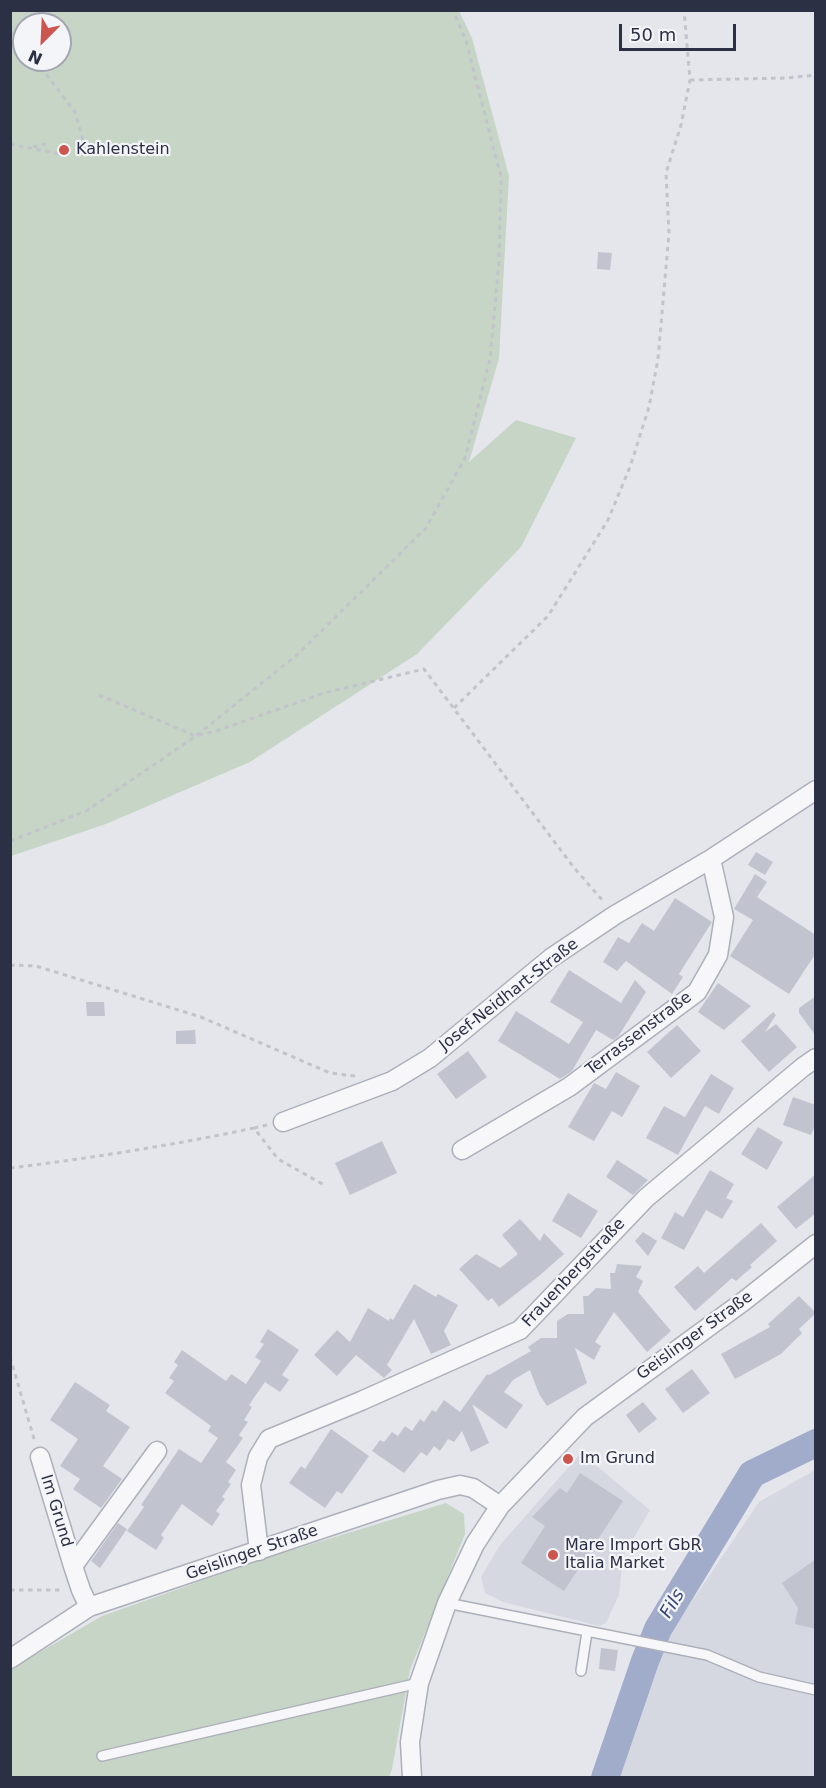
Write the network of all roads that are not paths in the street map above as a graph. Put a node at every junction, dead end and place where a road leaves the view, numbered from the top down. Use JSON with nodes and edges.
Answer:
{"nodes":[{"id":1,"x":816,"y":790,"type":"edge"},
{"id":2,"x":711,"y":859,"type":"junction"},
{"id":3,"x":816,"y":1058,"type":"edge"},
{"id":4,"x":283,"y":1122,"type":"road end"},
{"id":5,"x":462,"y":1150,"type":"dead end"},
{"id":6,"x":816,"y":1244,"type":"edge"},
{"id":7,"x":157,"y":1451,"type":"dead end"},
{"id":8,"x":40,"y":1457,"type":"road end"},
{"id":9,"x":500,"y":1506,"type":"junction"},
{"id":10,"x":259,"y":1551,"type":"junction"},
{"id":11,"x":73,"y":1566,"type":"junction"},
{"id":12,"x":447,"y":1604,"type":"junction"},
{"id":13,"x":89,"y":1607,"type":"junction"},
{"id":14,"x":586,"y":1632,"type":"junction"},
{"id":15,"x":10,"y":1659,"type":"edge"},
{"id":16,"x":580,"y":1671,"type":"dead end"},
{"id":17,"x":419,"y":1683,"type":"junction"},
{"id":18,"x":816,"y":1690,"type":"edge"},
{"id":19,"x":102,"y":1756,"type":"dead end"},
{"id":20,"x":411,"y":1774,"type":"edge"}],
"edges":[{"from":1,"to":2,"type":"street","name":"Josef-Neidhart-Straße"},
{"from":2,"to":4,"type":"street","name":"Josef-Neidhart-Straße"},
{"from":2,"to":5,"type":"street","name":"Terrassenstraße"},
{"from":3,"to":10,"type":"street","name":"Frauenbergstraße"},
{"from":6,"to":9,"type":"street","name":"Geislinger Straße"},
{"from":7,"to":11,"type":"street","name":"Im Grund"},
{"from":8,"to":11,"type":"street","name":"Im Grund"},
{"from":9,"to":10,"type":"street","name":"Geislinger Straße"},
{"from":9,"to":12,"type":"street","name":"Geislinger Straße"},
{"from":10,"to":13,"type":"street","name":"Geislinger Straße"},
{"from":11,"to":13,"type":"street","name":"Im Grund"},
{"from":12,"to":14,"type":"lane"},
{"from":12,"to":17,"type":"street","name":"Geislinger Straße"},
{"from":13,"to":15,"type":"street","name":"Geislinger Straße"},
{"from":14,"to":16,"type":"lane"},
{"from":14,"to":18,"type":"lane"},
{"from":17,"to":19,"type":"lane"},
{"from":17,"to":20,"type":"street","name":"Geislinger Straße"}]}
